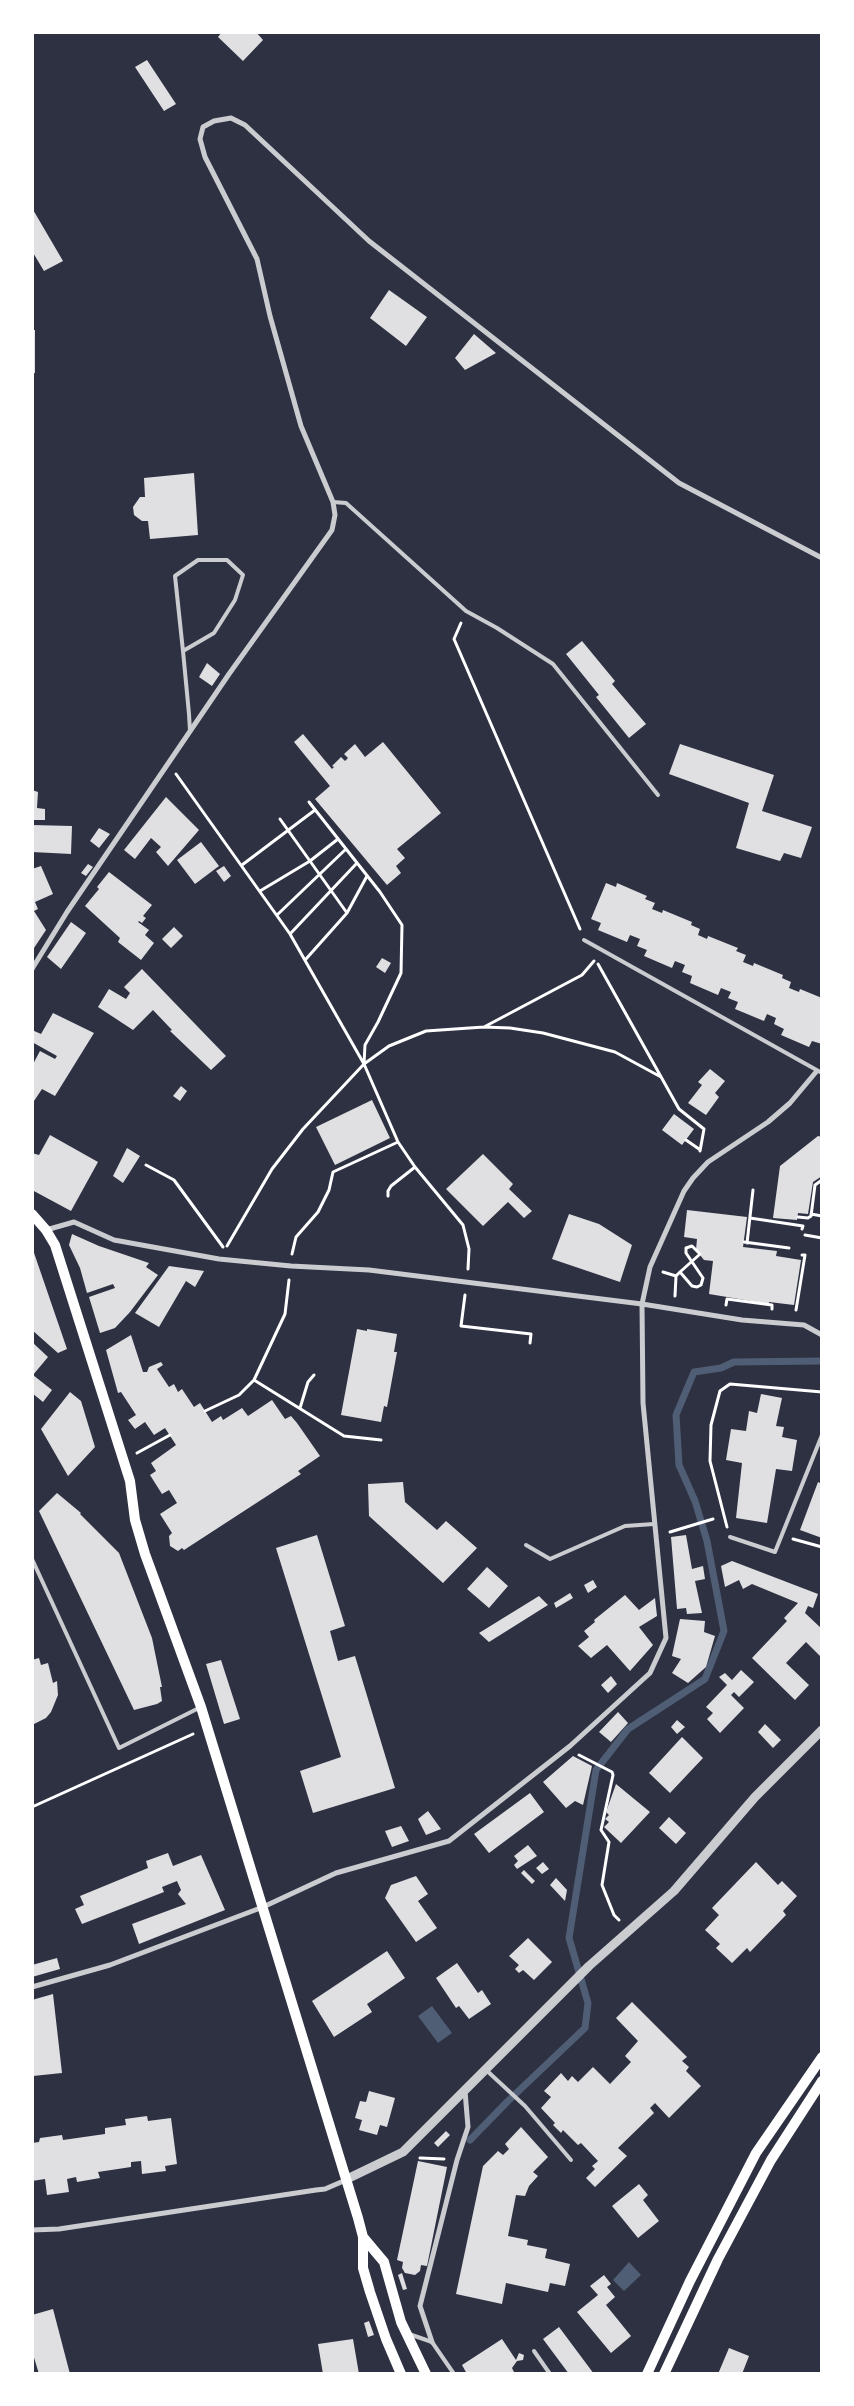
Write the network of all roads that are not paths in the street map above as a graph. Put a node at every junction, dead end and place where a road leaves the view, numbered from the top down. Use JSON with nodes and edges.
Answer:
{"nodes":[{"id":1,"x":333,"y":502,"type":"junction"},
{"id":2,"x":822,"y":558,"type":"edge"},
{"id":3,"x":182,"y":651,"type":"junction"},
{"id":4,"x":190,"y":731,"type":"junction"},
{"id":5,"x":658,"y":795,"type":"dead end"},
{"id":6,"x":584,"y":940,"type":"road end"},
{"id":7,"x":32,"y":969,"type":"edge"},
{"id":8,"x":819,"y":1072,"type":"edge"},
{"id":9,"x":32,"y":1214,"type":"edge"},
{"id":10,"x":46,"y":1230,"type":"junction"},
{"id":11,"x":642,"y":1304,"type":"junction"},
{"id":12,"x":822,"y":1335,"type":"edge"},
{"id":13,"x":822,"y":1435,"type":"edge"},
{"id":14,"x":816,"y":1452,"type":"junction"},
{"id":15,"x":822,"y":1454,"type":"edge"},
{"id":16,"x":654,"y":1524,"type":"junction"},
{"id":17,"x":730,"y":1537,"type":"road end"},
{"id":18,"x":526,"y":1545,"type":"dead end"},
{"id":19,"x":32,"y":1559,"type":"edge"},
{"id":20,"x":201,"y":1706,"type":"junction"},
{"id":21,"x":822,"y":1730,"type":"edge"},
{"id":22,"x":263,"y":1907,"type":"junction"},
{"id":23,"x":32,"y":1987,"type":"edge"},
{"id":24,"x":822,"y":2057,"type":"edge"},
{"id":25,"x":486,"y":2069,"type":"junction"},
{"id":26,"x":822,"y":2080,"type":"edge"},
{"id":27,"x":465,"y":2090,"type":"junction"},
{"id":28,"x":571,"y":2160,"type":"dead end"},
{"id":29,"x":347,"y":2179,"type":"junction"},
{"id":30,"x":32,"y":2230,"type":"edge"},
{"id":31,"x":363,"y":2237,"type":"junction"},
{"id":32,"x":406,"y":2332,"type":"junction"},
{"id":33,"x":432,"y":2342,"type":"junction"},
{"id":34,"x":534,"y":2351,"type":"dead end"},
{"id":35,"x":401,"y":2374,"type":"edge"},
{"id":36,"x":426,"y":2374,"type":"edge"},
{"id":37,"x":454,"y":2374,"type":"edge"},
{"id":38,"x":550,"y":2374,"type":"edge"},
{"id":39,"x":647,"y":2374,"type":"edge"},
{"id":40,"x":664,"y":2374,"type":"edge"}],
"edges":[{"from":1,"to":2,"type":"street"},
{"from":1,"to":4,"type":"street"},
{"from":1,"to":5,"type":"lane"},
{"from":3,"to":3,"type":"lane"},
{"from":3,"to":4,"type":"lane"},
{"from":4,"to":7,"type":"street"},
{"from":6,"to":8,"type":"lane"},
{"from":8,"to":11,"type":"street"},
{"from":9,"to":10,"type":"main road"},
{"from":10,"to":11,"type":"street"},
{"from":10,"to":20,"type":"main road"},
{"from":11,"to":12,"type":"street"},
{"from":11,"to":16,"type":"street"},
{"from":13,"to":14,"type":"lane"},
{"from":14,"to":15,"type":"lane"},
{"from":14,"to":17,"type":"lane"},
{"from":16,"to":18,"type":"lane"},
{"from":16,"to":22,"type":"street"},
{"from":19,"to":20,"type":"lane"},
{"from":20,"to":22,"type":"main road"},
{"from":21,"to":25,"type":"street"},
{"from":22,"to":23,"type":"street"},
{"from":22,"to":29,"type":"main road"},
{"from":24,"to":39,"type":"main road"},
{"from":25,"to":27,"type":"street"},
{"from":25,"to":28,"type":"lane"},
{"from":26,"to":40,"type":"main road"},
{"from":27,"to":29,"type":"street"},
{"from":27,"to":33,"type":"street"},
{"from":29,"to":30,"type":"street"},
{"from":29,"to":31,"type":"main road"},
{"from":31,"to":32,"type":"main road"},
{"from":31,"to":35,"type":"main road"},
{"from":32,"to":33,"type":"lane"},
{"from":32,"to":36,"type":"main road"},
{"from":33,"to":37,"type":"lane"},
{"from":34,"to":38,"type":"lane"}]}
